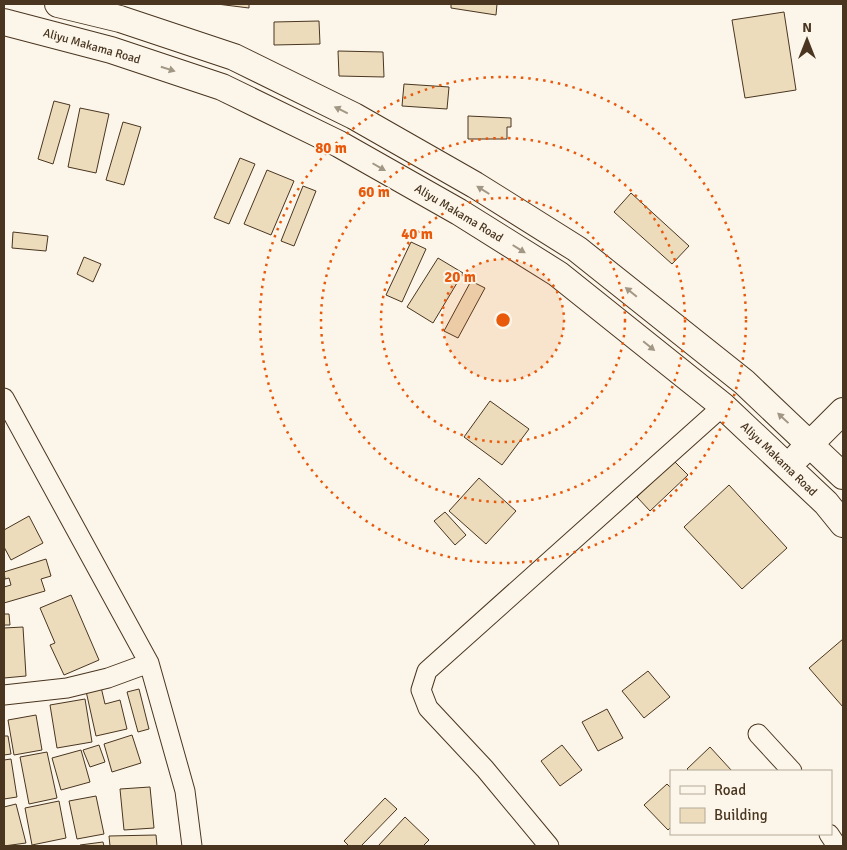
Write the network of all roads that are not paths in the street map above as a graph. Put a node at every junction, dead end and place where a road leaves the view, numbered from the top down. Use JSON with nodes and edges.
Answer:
{"nodes":[{"id":1,"x":58,"y":4,"type":"edge"},
{"id":2,"x":4,"y":22,"type":"edge"},
{"id":3,"x":4,"y":398,"type":"edge"},
{"id":4,"x":723,"y":406,"type":"junction"},
{"id":5,"x":843,"y":411,"type":"edge"},
{"id":6,"x":810,"y":444,"type":"junction"},
{"id":7,"x":788,"y":466,"type":"junction"},
{"id":8,"x":843,"y":476,"type":"edge"},
{"id":9,"x":843,"y":483,"type":"edge"},
{"id":10,"x":826,"y":503,"type":"junction"},
{"id":11,"x":843,"y":524,"type":"edge"},
{"id":12,"x":149,"y":663,"type":"junction"},
{"id":13,"x":4,"y":695,"type":"edge"},
{"id":14,"x":758,"y":734,"type":"dead end"},
{"id":15,"x":791,"y":770,"type":"edge"},
{"id":16,"x":830,"y":835,"type":"edge"},
{"id":17,"x":192,"y":846,"type":"edge"},
{"id":18,"x":549,"y":846,"type":"edge"},
{"id":19,"x":837,"y":846,"type":"edge"}],
"edges":[{"from":6,"to":1,"type":"street","one_way":true},
{"from":2,"to":4,"type":"street","name":"Aliyu Makama Road","one_way":true},
{"from":3,"to":12,"type":"street"},
{"from":4,"to":7,"type":"street","name":"Aliyu Makama Road"},
{"from":4,"to":18,"type":"street"},
{"from":5,"to":6,"type":"street"},
{"from":6,"to":7,"type":"street"},
{"from":6,"to":8,"type":"street"},
{"from":7,"to":10,"type":"street","name":"Aliyu Makama Road"},
{"from":9,"to":10,"type":"street"},
{"from":10,"to":11,"type":"street","name":"Aliyu Makama Road"},
{"from":12,"to":13,"type":"street"},
{"from":12,"to":17,"type":"street"},
{"from":14,"to":15,"type":"street"},
{"from":16,"to":19,"type":"street"}]}
